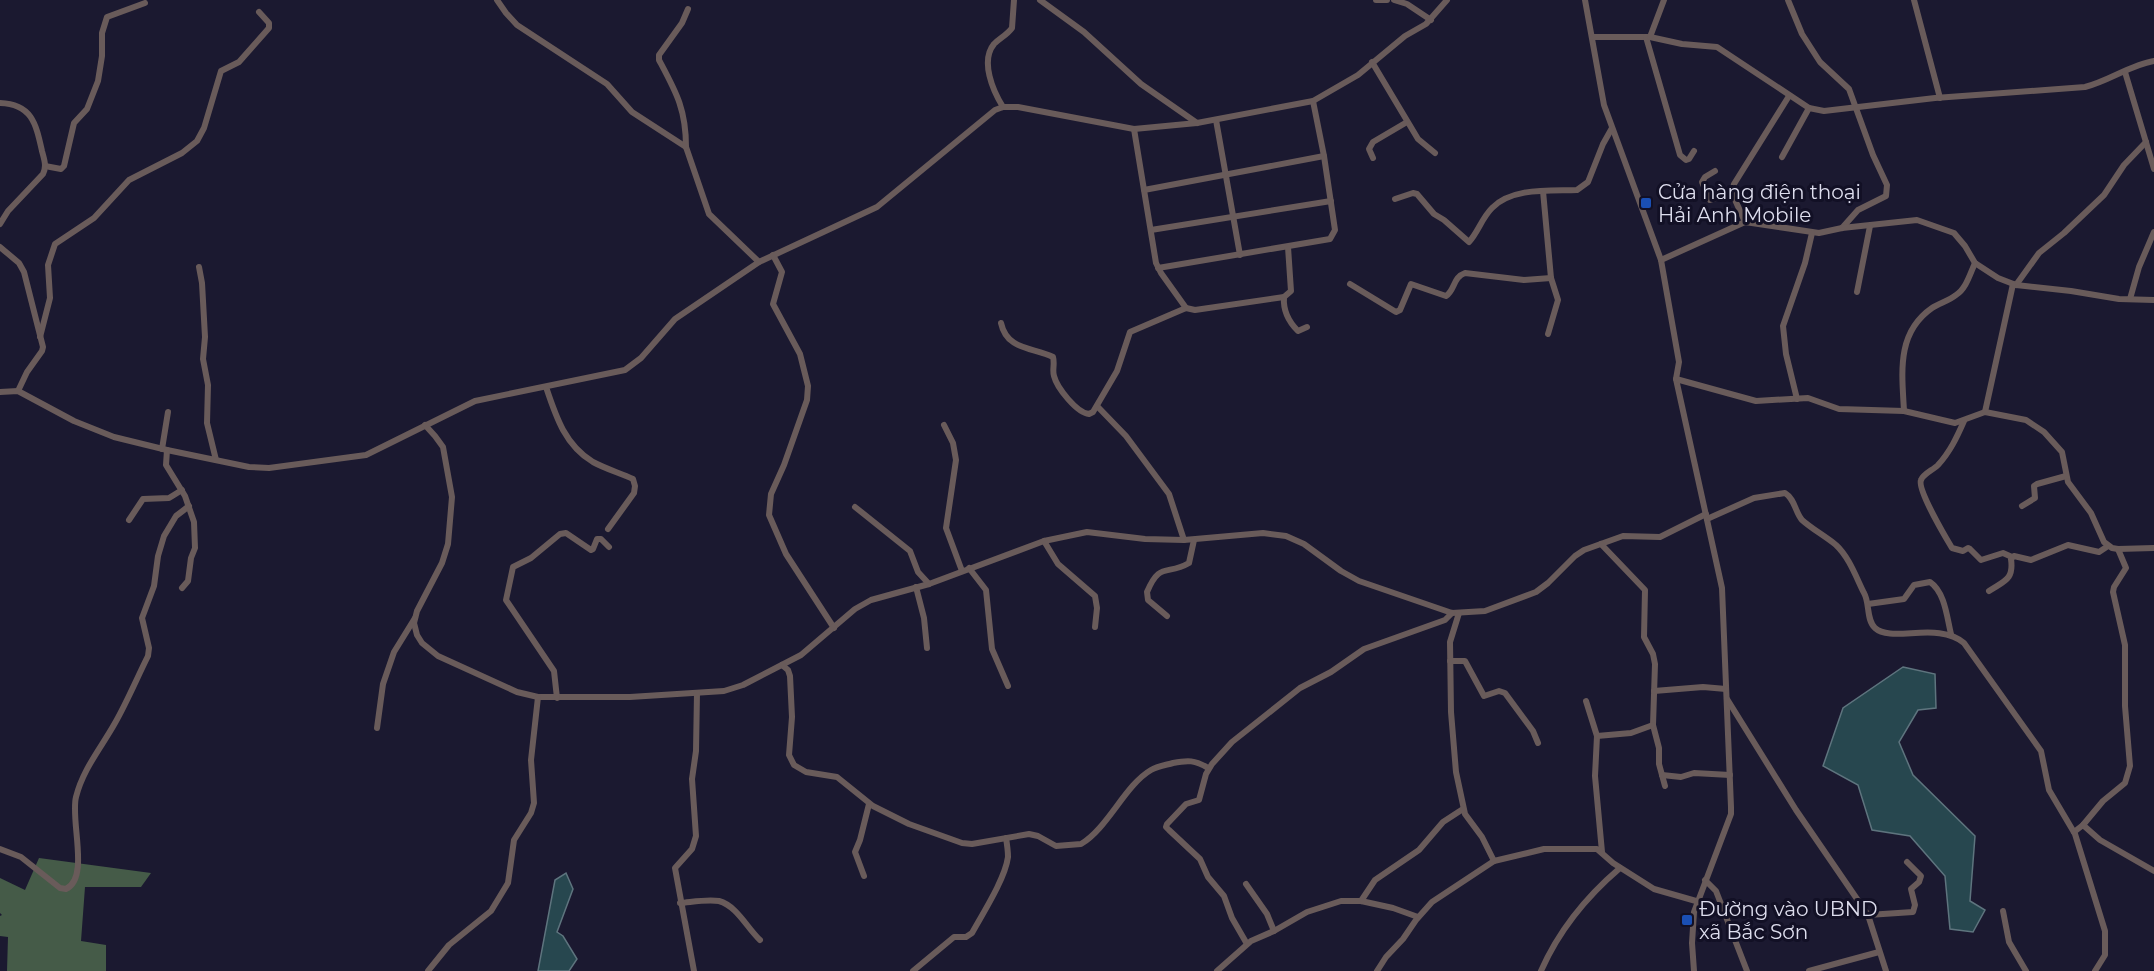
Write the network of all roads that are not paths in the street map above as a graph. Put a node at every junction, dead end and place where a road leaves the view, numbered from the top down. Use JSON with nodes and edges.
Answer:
{"nodes":[{"id":1,"x":497,"y":0,"type":"edge"},
{"id":2,"x":1014,"y":0,"type":"edge"},
{"id":3,"x":1040,"y":0,"type":"edge"},
{"id":4,"x":1376,"y":0,"type":"edge"},
{"id":5,"x":1387,"y":0,"type":"edge"},
{"id":6,"x":1394,"y":0,"type":"edge"},
{"id":7,"x":1447,"y":0,"type":"edge"},
{"id":8,"x":1586,"y":0,"type":"edge"},
{"id":9,"x":1664,"y":0,"type":"edge"},
{"id":10,"x":1788,"y":0,"type":"edge"},
{"id":11,"x":1914,"y":0,"type":"edge"},
{"id":12,"x":145,"y":3,"type":"dead end"},
{"id":13,"x":688,"y":9,"type":"dead end"},
{"id":14,"x":259,"y":12,"type":"dead end"},
{"id":15,"x":1431,"y":20,"type":"junction"},
{"id":16,"x":1593,"y":37,"type":"junction"},
{"id":17,"x":1648,"y":37,"type":"junction"},
{"id":18,"x":2154,"y":61,"type":"edge"},
{"id":19,"x":1372,"y":62,"type":"junction"},
{"id":20,"x":2125,"y":72,"type":"junction"},
{"id":21,"x":1789,"y":96,"type":"junction"},
{"id":22,"x":1940,"y":98,"type":"junction"},
{"id":23,"x":1313,"y":101,"type":"junction"},
{"id":24,"x":0,"y":104,"type":"edge"},
{"id":25,"x":1856,"y":106,"type":"junction"},
{"id":26,"x":1003,"y":107,"type":"junction"},
{"id":27,"x":1809,"y":108,"type":"junction"},
{"id":28,"x":1216,"y":120,"type":"junction"},
{"id":29,"x":1407,"y":122,"type":"junction"},
{"id":30,"x":1197,"y":123,"type":"junction"},
{"id":31,"x":1612,"y":128,"type":"junction"},
{"id":32,"x":1134,"y":129,"type":"junction"},
{"id":33,"x":2146,"y":142,"type":"junction"},
{"id":34,"x":686,"y":147,"type":"junction"},
{"id":35,"x":1694,"y":151,"type":"dead end"},
{"id":36,"x":1435,"y":153,"type":"dead end"},
{"id":37,"x":1324,"y":156,"type":"junction"},
{"id":38,"x":1782,"y":157,"type":"dead end"},
{"id":39,"x":1373,"y":158,"type":"dead end"},
{"id":40,"x":45,"y":166,"type":"junction"},
{"id":41,"x":2154,"y":169,"type":"edge"},
{"id":42,"x":1715,"y":171,"type":"dead end"},
{"id":43,"x":1226,"y":174,"type":"junction"},
{"id":44,"x":1144,"y":190,"type":"junction"},
{"id":45,"x":1543,"y":191,"type":"junction"},
{"id":46,"x":1732,"y":193,"type":"junction"},
{"id":47,"x":1395,"y":200,"type":"dead end"},
{"id":48,"x":1331,"y":201,"type":"junction"},
{"id":49,"x":1233,"y":216,"type":"junction"},
{"id":50,"x":1744,"y":222,"type":"junction"},
{"id":51,"x":0,"y":224,"type":"edge"},
{"id":52,"x":1870,"y":226,"type":"junction"},
{"id":53,"x":1842,"y":228,"type":"junction"},
{"id":54,"x":1150,"y":230,"type":"junction"},
{"id":55,"x":2154,"y":232,"type":"edge"},
{"id":56,"x":1812,"y":233,"type":"junction"},
{"id":57,"x":0,"y":247,"type":"edge"},
{"id":58,"x":1288,"y":247,"type":"junction"},
{"id":59,"x":3,"y":255,"type":"edge"},
{"id":60,"x":773,"y":255,"type":"junction"},
{"id":61,"x":1240,"y":255,"type":"junction"},
{"id":62,"x":1662,"y":260,"type":"junction"},
{"id":63,"x":759,"y":262,"type":"junction"},
{"id":64,"x":1975,"y":263,"type":"junction"},
{"id":65,"x":199,"y":267,"type":"dead end"},
{"id":66,"x":1158,"y":268,"type":"junction"},
{"id":67,"x":1551,"y":278,"type":"junction"},
{"id":68,"x":1350,"y":284,"type":"dead end"},
{"id":69,"x":2015,"y":284,"type":"junction"},
{"id":70,"x":1857,"y":292,"type":"dead end"},
{"id":71,"x":1284,"y":297,"type":"junction"},
{"id":72,"x":2130,"y":299,"type":"junction"},
{"id":73,"x":2154,"y":300,"type":"edge"},
{"id":74,"x":1186,"y":308,"type":"junction"},
{"id":75,"x":1001,"y":323,"type":"dead end"},
{"id":76,"x":1308,"y":327,"type":"dead end"},
{"id":77,"x":1548,"y":334,"type":"dead end"},
{"id":78,"x":40,"y":338,"type":"junction"},
{"id":79,"x":1676,"y":379,"type":"junction"},
{"id":80,"x":546,"y":387,"type":"junction"},
{"id":81,"x":18,"y":391,"type":"junction"},
{"id":82,"x":0,"y":392,"type":"edge"},
{"id":83,"x":1797,"y":399,"type":"junction"},
{"id":84,"x":1097,"y":406,"type":"junction"},
{"id":85,"x":1904,"y":411,"type":"junction"},
{"id":86,"x":168,"y":412,"type":"dead end"},
{"id":87,"x":1985,"y":412,"type":"junction"},
{"id":88,"x":1965,"y":421,"type":"junction"},
{"id":89,"x":424,"y":425,"type":"junction"},
{"id":90,"x":944,"y":425,"type":"dead end"},
{"id":91,"x":165,"y":450,"type":"junction"},
{"id":92,"x":216,"y":460,"type":"junction"},
{"id":93,"x":2066,"y":476,"type":"junction"},
{"id":94,"x":182,"y":490,"type":"junction"},
{"id":95,"x":189,"y":506,"type":"junction"},
{"id":96,"x":2022,"y":506,"type":"dead end"},
{"id":97,"x":855,"y":507,"type":"dead end"},
{"id":98,"x":1707,"y":517,"type":"junction"},
{"id":99,"x":129,"y":520,"type":"dead end"},
{"id":100,"x":608,"y":529,"type":"dead end"},
{"id":101,"x":1184,"y":540,"type":"junction"},
{"id":102,"x":1194,"y":540,"type":"junction"},
{"id":103,"x":1044,"y":541,"type":"junction"},
{"id":104,"x":1601,"y":544,"type":"junction"},
{"id":105,"x":2108,"y":546,"type":"junction"},
{"id":106,"x":609,"y":547,"type":"dead end"},
{"id":107,"x":2154,"y":548,"type":"edge"},
{"id":108,"x":2118,"y":549,"type":"junction"},
{"id":109,"x":2012,"y":557,"type":"junction"},
{"id":110,"x":965,"y":570,"type":"junction"},
{"id":111,"x":929,"y":584,"type":"junction"},
{"id":112,"x":916,"y":587,"type":"junction"},
{"id":113,"x":182,"y":588,"type":"dead end"},
{"id":114,"x":1989,"y":591,"type":"dead end"},
{"id":115,"x":1868,"y":604,"type":"junction"},
{"id":116,"x":1455,"y":613,"type":"junction"},
{"id":117,"x":1167,"y":616,"type":"dead end"},
{"id":118,"x":415,"y":618,"type":"junction"},
{"id":119,"x":834,"y":627,"type":"junction"},
{"id":120,"x":1095,"y":627,"type":"dead end"},
{"id":121,"x":1951,"y":634,"type":"junction"},
{"id":122,"x":927,"y":648,"type":"dead end"},
{"id":123,"x":1450,"y":661,"type":"junction"},
{"id":124,"x":782,"y":665,"type":"junction"},
{"id":125,"x":1008,"y":686,"type":"dead end"},
{"id":126,"x":1726,"y":689,"type":"junction"},
{"id":127,"x":1654,"y":691,"type":"junction"},
{"id":128,"x":697,"y":693,"type":"junction"},
{"id":129,"x":538,"y":697,"type":"junction"},
{"id":130,"x":557,"y":698,"type":"junction"},
{"id":131,"x":1727,"y":699,"type":"junction"},
{"id":132,"x":1586,"y":701,"type":"dead end"},
{"id":133,"x":1653,"y":725,"type":"junction"},
{"id":134,"x":377,"y":728,"type":"dead end"},
{"id":135,"x":1598,"y":736,"type":"junction"},
{"id":136,"x":1538,"y":743,"type":"dead end"},
{"id":137,"x":1208,"y":768,"type":"junction"},
{"id":138,"x":1730,"y":775,"type":"junction"},
{"id":139,"x":1662,"y":776,"type":"junction"},
{"id":140,"x":1665,"y":786,"type":"dead end"},
{"id":141,"x":869,"y":804,"type":"junction"},
{"id":142,"x":1463,"y":809,"type":"junction"},
{"id":143,"x":2083,"y":825,"type":"junction"},
{"id":144,"x":2074,"y":831,"type":"junction"},
{"id":145,"x":1006,"y":838,"type":"junction"},
{"id":146,"x":0,"y":849,"type":"edge"},
{"id":147,"x":1602,"y":852,"type":"junction"},
{"id":148,"x":1494,"y":861,"type":"junction"},
{"id":149,"x":1907,"y":862,"type":"dead end"},
{"id":150,"x":1620,"y":868,"type":"junction"},
{"id":151,"x":2154,"y":871,"type":"edge"},
{"id":152,"x":864,"y":876,"type":"dead end"},
{"id":153,"x":1705,"y":880,"type":"junction"},
{"id":154,"x":1246,"y":884,"type":"dead end"},
{"id":155,"x":1361,"y":901,"type":"junction"},
{"id":156,"x":1696,"y":901,"type":"junction"},
{"id":157,"x":681,"y":903,"type":"junction"},
{"id":158,"x":2003,"y":911,"type":"dead end"},
{"id":159,"x":1868,"y":915,"type":"junction"},
{"id":160,"x":1418,"y":917,"type":"junction"},
{"id":161,"x":1274,"y":932,"type":"junction"},
{"id":162,"x":760,"y":940,"type":"dead end"},
{"id":163,"x":1247,"y":944,"type":"junction"},
{"id":164,"x":1880,"y":952,"type":"junction"},
{"id":165,"x":429,"y":971,"type":"edge"},
{"id":166,"x":694,"y":971,"type":"edge"},
{"id":167,"x":913,"y":971,"type":"edge"},
{"id":168,"x":1217,"y":971,"type":"edge"},
{"id":169,"x":1377,"y":971,"type":"edge"},
{"id":170,"x":1541,"y":971,"type":"edge"},
{"id":171,"x":1694,"y":971,"type":"edge"},
{"id":172,"x":1747,"y":971,"type":"edge"},
{"id":173,"x":1809,"y":971,"type":"edge"},
{"id":174,"x":1886,"y":971,"type":"edge"},
{"id":175,"x":2026,"y":971,"type":"edge"},
{"id":176,"x":2095,"y":971,"type":"edge"}],
"edges":[{"from":1,"to":34,"type":"street"},
{"from":2,"to":26,"type":"street"},
{"from":3,"to":30,"type":"street"},
{"from":4,"to":5,"type":"street"},
{"from":6,"to":15,"type":"street"},
{"from":7,"to":15,"type":"street"},
{"from":8,"to":16,"type":"street"},
{"from":9,"to":17,"type":"street"},
{"from":10,"to":25,"type":"street"},
{"from":11,"to":22,"type":"street"},
{"from":12,"to":40,"type":"street"},
{"from":13,"to":34,"type":"street"},
{"from":14,"to":78,"type":"street"},
{"from":15,"to":19,"type":"street"},
{"from":16,"to":17,"type":"street"},
{"from":16,"to":31,"type":"street"},
{"from":17,"to":21,"type":"street"},
{"from":17,"to":35,"type":"street"},
{"from":18,"to":20,"type":"street"},
{"from":19,"to":23,"type":"street"},
{"from":19,"to":29,"type":"street"},
{"from":20,"to":22,"type":"street"},
{"from":20,"to":33,"type":"street"},
{"from":21,"to":27,"type":"street"},
{"from":21,"to":46,"type":"street"},
{"from":22,"to":25,"type":"street"},
{"from":23,"to":28,"type":"street"},
{"from":23,"to":37,"type":"street"},
{"from":24,"to":40,"type":"street"},
{"from":25,"to":27,"type":"street"},
{"from":25,"to":53,"type":"street"},
{"from":26,"to":32,"type":"street"},
{"from":26,"to":60,"type":"street"},
{"from":27,"to":38,"type":"street"},
{"from":28,"to":30,"type":"street"},
{"from":28,"to":43,"type":"street"},
{"from":29,"to":36,"type":"street"},
{"from":29,"to":39,"type":"street"},
{"from":30,"to":32,"type":"street"},
{"from":31,"to":45,"type":"street"},
{"from":31,"to":62,"type":"street"},
{"from":32,"to":44,"type":"street"},
{"from":33,"to":41,"type":"street"},
{"from":33,"to":69,"type":"street"},
{"from":34,"to":63,"type":"street"},
{"from":37,"to":43,"type":"street"},
{"from":37,"to":48,"type":"street"},
{"from":40,"to":51,"type":"street"},
{"from":42,"to":46,"type":"street"},
{"from":43,"to":44,"type":"street"},
{"from":43,"to":49,"type":"street"},
{"from":44,"to":54,"type":"street"},
{"from":45,"to":47,"type":"street"},
{"from":45,"to":67,"type":"street"},
{"from":46,"to":50,"type":"street"},
{"from":48,"to":49,"type":"street"},
{"from":48,"to":58,"type":"street"},
{"from":49,"to":54,"type":"street"},
{"from":49,"to":61,"type":"street"},
{"from":50,"to":56,"type":"street"},
{"from":50,"to":62,"type":"street"},
{"from":52,"to":53,"type":"street"},
{"from":52,"to":64,"type":"street"},
{"from":52,"to":70,"type":"street"},
{"from":53,"to":56,"type":"street"},
{"from":54,"to":66,"type":"street"},
{"from":55,"to":72,"type":"street"},
{"from":56,"to":83,"type":"street"},
{"from":57,"to":59,"type":"street"},
{"from":58,"to":61,"type":"street"},
{"from":58,"to":71,"type":"street"},
{"from":59,"to":78,"type":"street"},
{"from":60,"to":63,"type":"street"},
{"from":60,"to":119,"type":"street"},
{"from":61,"to":66,"type":"street"},
{"from":62,"to":79,"type":"street"},
{"from":63,"to":80,"type":"street"},
{"from":64,"to":69,"type":"street"},
{"from":64,"to":85,"type":"street"},
{"from":65,"to":92,"type":"street"},
{"from":66,"to":74,"type":"street"},
{"from":67,"to":68,"type":"street"},
{"from":67,"to":77,"type":"street"},
{"from":69,"to":72,"type":"street"},
{"from":69,"to":87,"type":"street"},
{"from":71,"to":74,"type":"street"},
{"from":71,"to":76,"type":"street"},
{"from":72,"to":73,"type":"street"},
{"from":74,"to":84,"type":"street"},
{"from":75,"to":84,"type":"street"},
{"from":78,"to":81,"type":"street"},
{"from":79,"to":83,"type":"street"},
{"from":79,"to":98,"type":"street"},
{"from":80,"to":89,"type":"street"},
{"from":80,"to":100,"type":"street"},
{"from":81,"to":82,"type":"street"},
{"from":81,"to":91,"type":"street"},
{"from":83,"to":85,"type":"street"},
{"from":84,"to":101,"type":"street"},
{"from":85,"to":88,"type":"street"},
{"from":86,"to":91,"type":"street"},
{"from":87,"to":88,"type":"street"},
{"from":87,"to":93,"type":"street"},
{"from":88,"to":109,"type":"street"},
{"from":89,"to":92,"type":"street"},
{"from":89,"to":118,"type":"street"},
{"from":90,"to":110,"type":"street"},
{"from":91,"to":92,"type":"street"},
{"from":91,"to":94,"type":"street"},
{"from":93,"to":96,"type":"street"},
{"from":93,"to":105,"type":"street"},
{"from":94,"to":95,"type":"street"},
{"from":94,"to":99,"type":"street"},
{"from":95,"to":113,"type":"street"},
{"from":95,"to":146,"type":"street"},
{"from":97,"to":111,"type":"street"},
{"from":98,"to":104,"type":"street"},
{"from":98,"to":115,"type":"street"},
{"from":98,"to":126,"type":"street"},
{"from":101,"to":102,"type":"street"},
{"from":101,"to":103,"type":"street"},
{"from":102,"to":116,"type":"street"},
{"from":102,"to":117,"type":"street"},
{"from":103,"to":110,"type":"street"},
{"from":103,"to":120,"type":"street"},
{"from":104,"to":116,"type":"street"},
{"from":104,"to":127,"type":"street"},
{"from":105,"to":108,"type":"street"},
{"from":105,"to":109,"type":"street"},
{"from":106,"to":130,"type":"street"},
{"from":107,"to":108,"type":"street"},
{"from":108,"to":143,"type":"street"},
{"from":109,"to":114,"type":"street"},
{"from":110,"to":111,"type":"street"},
{"from":110,"to":125,"type":"street"},
{"from":111,"to":112,"type":"street"},
{"from":112,"to":119,"type":"street"},
{"from":112,"to":122,"type":"street"},
{"from":115,"to":121,"type":"street"},
{"from":115,"to":121,"type":"street"},
{"from":116,"to":123,"type":"street"},
{"from":116,"to":137,"type":"street"},
{"from":118,"to":129,"type":"street"},
{"from":118,"to":134,"type":"street"},
{"from":119,"to":124,"type":"street"},
{"from":121,"to":144,"type":"street"},
{"from":123,"to":136,"type":"street"},
{"from":123,"to":142,"type":"street"},
{"from":124,"to":128,"type":"street"},
{"from":124,"to":141,"type":"street"},
{"from":126,"to":127,"type":"street"},
{"from":126,"to":131,"type":"street"},
{"from":127,"to":133,"type":"street"},
{"from":128,"to":130,"type":"street"},
{"from":128,"to":157,"type":"street"},
{"from":129,"to":130,"type":"street"},
{"from":129,"to":165,"type":"street"},
{"from":131,"to":138,"type":"street"},
{"from":131,"to":159,"type":"street"},
{"from":132,"to":135,"type":"street"},
{"from":133,"to":135,"type":"street"},
{"from":133,"to":139,"type":"street"},
{"from":135,"to":147,"type":"street"},
{"from":137,"to":145,"type":"street"},
{"from":137,"to":163,"type":"street"},
{"from":138,"to":139,"type":"street"},
{"from":138,"to":153,"type":"street"},
{"from":139,"to":140,"type":"street"},
{"from":141,"to":145,"type":"street"},
{"from":141,"to":152,"type":"street"},
{"from":142,"to":148,"type":"street"},
{"from":142,"to":155,"type":"street"},
{"from":143,"to":144,"type":"street"},
{"from":143,"to":151,"type":"street"},
{"from":144,"to":176,"type":"street"},
{"from":145,"to":167,"type":"street"},
{"from":147,"to":148,"type":"street"},
{"from":147,"to":150,"type":"street"},
{"from":148,"to":160,"type":"street"},
{"from":149,"to":159,"type":"street"},
{"from":150,"to":156,"type":"street"},
{"from":150,"to":170,"type":"street"},
{"from":153,"to":156,"type":"street"},
{"from":153,"to":172,"type":"street"},
{"from":154,"to":161,"type":"street"},
{"from":155,"to":160,"type":"street"},
{"from":155,"to":161,"type":"street"},
{"from":156,"to":171,"type":"street"},
{"from":157,"to":162,"type":"street"},
{"from":157,"to":166,"type":"street"},
{"from":158,"to":175,"type":"street"},
{"from":159,"to":164,"type":"street"},
{"from":160,"to":169,"type":"street"},
{"from":161,"to":163,"type":"street"},
{"from":163,"to":168,"type":"street"},
{"from":164,"to":173,"type":"street"},
{"from":164,"to":174,"type":"street"}]}
